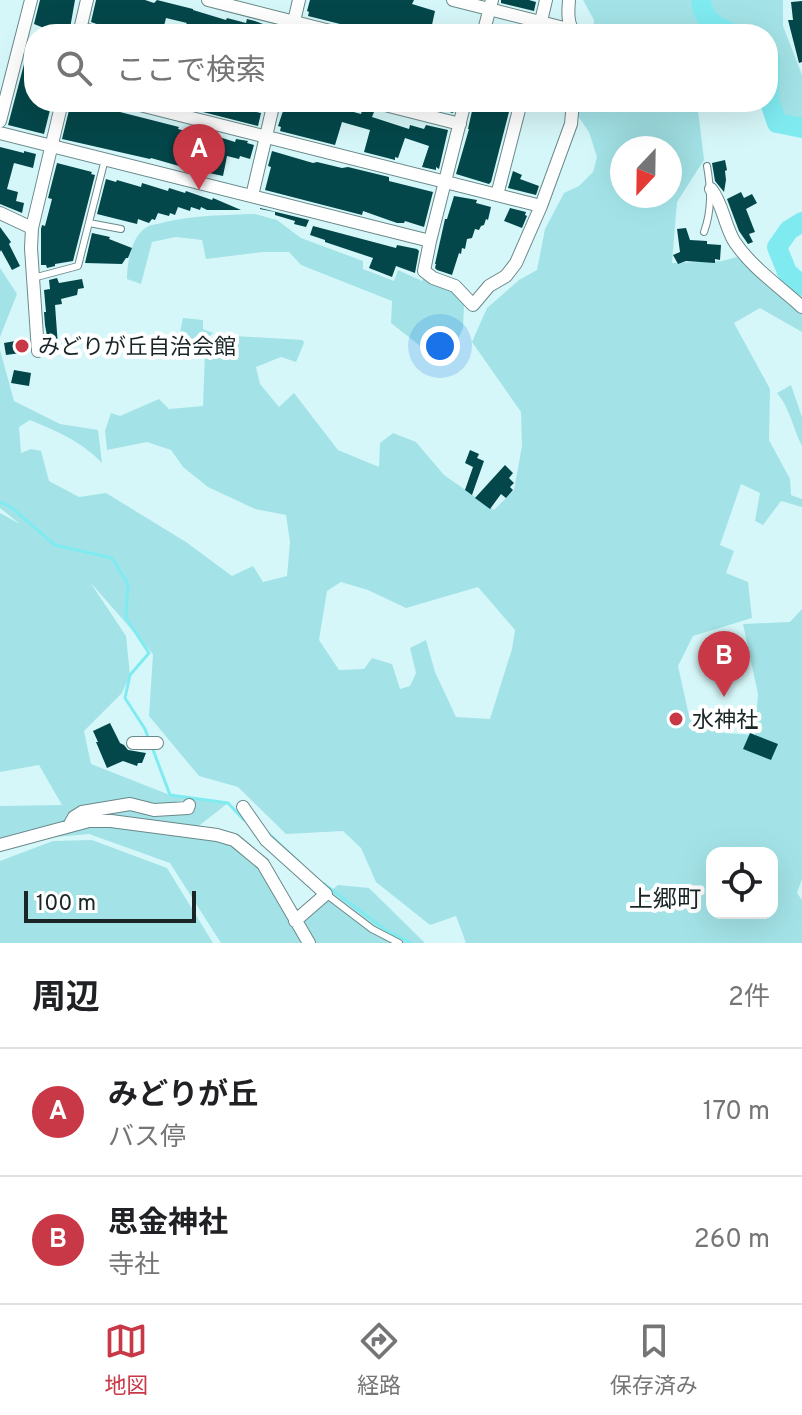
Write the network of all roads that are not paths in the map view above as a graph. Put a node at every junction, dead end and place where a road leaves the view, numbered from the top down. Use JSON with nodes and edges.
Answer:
{"nodes":[{"id":1,"x":31,"y":0,"type":"edge"},
{"id":2,"x":87,"y":0,"type":"edge"},
{"id":3,"x":208,"y":0,"type":"edge"},
{"id":4,"x":299,"y":0,"type":"edge"},
{"id":5,"x":453,"y":0,"type":"edge"},
{"id":6,"x":546,"y":0,"type":"edge"},
{"id":7,"x":569,"y":0,"type":"edge"},
{"id":8,"x":490,"y":5,"type":"edge"},
{"id":9,"x":25,"y":24,"type":"edge"},
{"id":10,"x":81,"y":24,"type":"edge"},
{"id":11,"x":280,"y":24,"type":"edge"},
{"id":12,"x":293,"y":24,"type":"edge"},
{"id":13,"x":530,"y":24,"type":"edge"},
{"id":14,"x":540,"y":24,"type":"edge"},
{"id":15,"x":571,"y":24,"type":"edge"},
{"id":16,"x":24,"y":27,"type":"edge"},
{"id":17,"x":60,"y":112,"type":"edge"},
{"id":18,"x":167,"y":112,"type":"edge"},
{"id":19,"x":272,"y":112,"type":"edge"},
{"id":20,"x":413,"y":112,"type":"edge"},
{"id":21,"x":463,"y":112,"type":"edge"},
{"id":22,"x":518,"y":112,"type":"edge"},
{"id":23,"x":572,"y":112,"type":"edge"},
{"id":24,"x":0,"y":121,"type":"edge"},
{"id":25,"x":460,"y":124,"type":"junction"},
{"id":26,"x":0,"y":133,"type":"edge"},
{"id":27,"x":266,"y":137,"type":"junction"},
{"id":28,"x":51,"y":146,"type":"junction"},
{"id":29,"x":105,"y":159,"type":"junction"},
{"id":30,"x":707,"y":166,"type":"dead end"},
{"id":31,"x":445,"y":182,"type":"junction"},
{"id":32,"x":711,"y":189,"type":"junction"},
{"id":33,"x":497,"y":195,"type":"junction"},
{"id":34,"x":252,"y":196,"type":"junction"},
{"id":35,"x":541,"y":206,"type":"junction"},
{"id":36,"x":0,"y":213,"type":"edge"},
{"id":37,"x":89,"y":223,"type":"junction"},
{"id":38,"x":32,"y":228,"type":"junction"},
{"id":39,"x":121,"y":229,"type":"dead end"},
{"id":40,"x":704,"y":232,"type":"dead end"},
{"id":41,"x":430,"y":241,"type":"junction"},
{"id":42,"x":33,"y":279,"type":"junction"},
{"id":43,"x":802,"y":307,"type":"edge"},
{"id":44,"x":38,"y":351,"type":"dead end"},
{"id":45,"x":138,"y":743,"type":"dead end"},
{"id":46,"x":157,"y":743,"type":"dead end"},
{"id":47,"x":189,"y":805,"type":"dead end"},
{"id":48,"x":246,"y":811,"type":"dead end"},
{"id":49,"x":69,"y":826,"type":"junction"},
{"id":50,"x":0,"y":845,"type":"edge"},
{"id":51,"x":326,"y":894,"type":"junction"},
{"id":52,"x":295,"y":921,"type":"junction"},
{"id":53,"x":309,"y":943,"type":"edge"},
{"id":54,"x":399,"y":943,"type":"edge"}],
"edges":[{"from":1,"to":9,"type":"street"},
{"from":2,"to":10,"type":"street"},
{"from":3,"to":11,"type":"street"},
{"from":4,"to":12,"type":"street"},
{"from":5,"to":8,"type":"street"},
{"from":6,"to":14,"type":"street"},
{"from":7,"to":15,"type":"street"},
{"from":8,"to":13,"type":"street"},
{"from":16,"to":24,"type":"street"},
{"from":17,"to":28,"type":"street"},
{"from":18,"to":27,"type":"street"},
{"from":19,"to":27,"type":"street"},
{"from":20,"to":25,"type":"street"},
{"from":21,"to":25,"type":"street"},
{"from":22,"to":33,"type":"street"},
{"from":23,"to":35,"type":"street"},
{"from":25,"to":31,"type":"street"},
{"from":26,"to":28,"type":"street"},
{"from":27,"to":31,"type":"street"},
{"from":27,"to":34,"type":"street"},
{"from":28,"to":29,"type":"street"},
{"from":28,"to":38,"type":"street"},
{"from":29,"to":34,"type":"street"},
{"from":29,"to":37,"type":"lane"},
{"from":30,"to":32,"type":"lane"},
{"from":31,"to":33,"type":"street"},
{"from":31,"to":41,"type":"street"},
{"from":32,"to":40,"type":"lane"},
{"from":32,"to":43,"type":"street"},
{"from":33,"to":35,"type":"street"},
{"from":34,"to":41,"type":"street"},
{"from":35,"to":41,"type":"street"},
{"from":36,"to":38,"type":"street"},
{"from":37,"to":39,"type":"lane"},
{"from":37,"to":42,"type":"lane"},
{"from":38,"to":42,"type":"street"},
{"from":42,"to":44,"type":"street"},
{"from":45,"to":46,"type":"street"},
{"from":47,"to":49,"type":"street"},
{"from":48,"to":51,"type":"street"},
{"from":49,"to":50,"type":"street"},
{"from":49,"to":52,"type":"street"},
{"from":51,"to":52,"type":"street"},
{"from":51,"to":54,"type":"lane"},
{"from":52,"to":53,"type":"street"}]}
